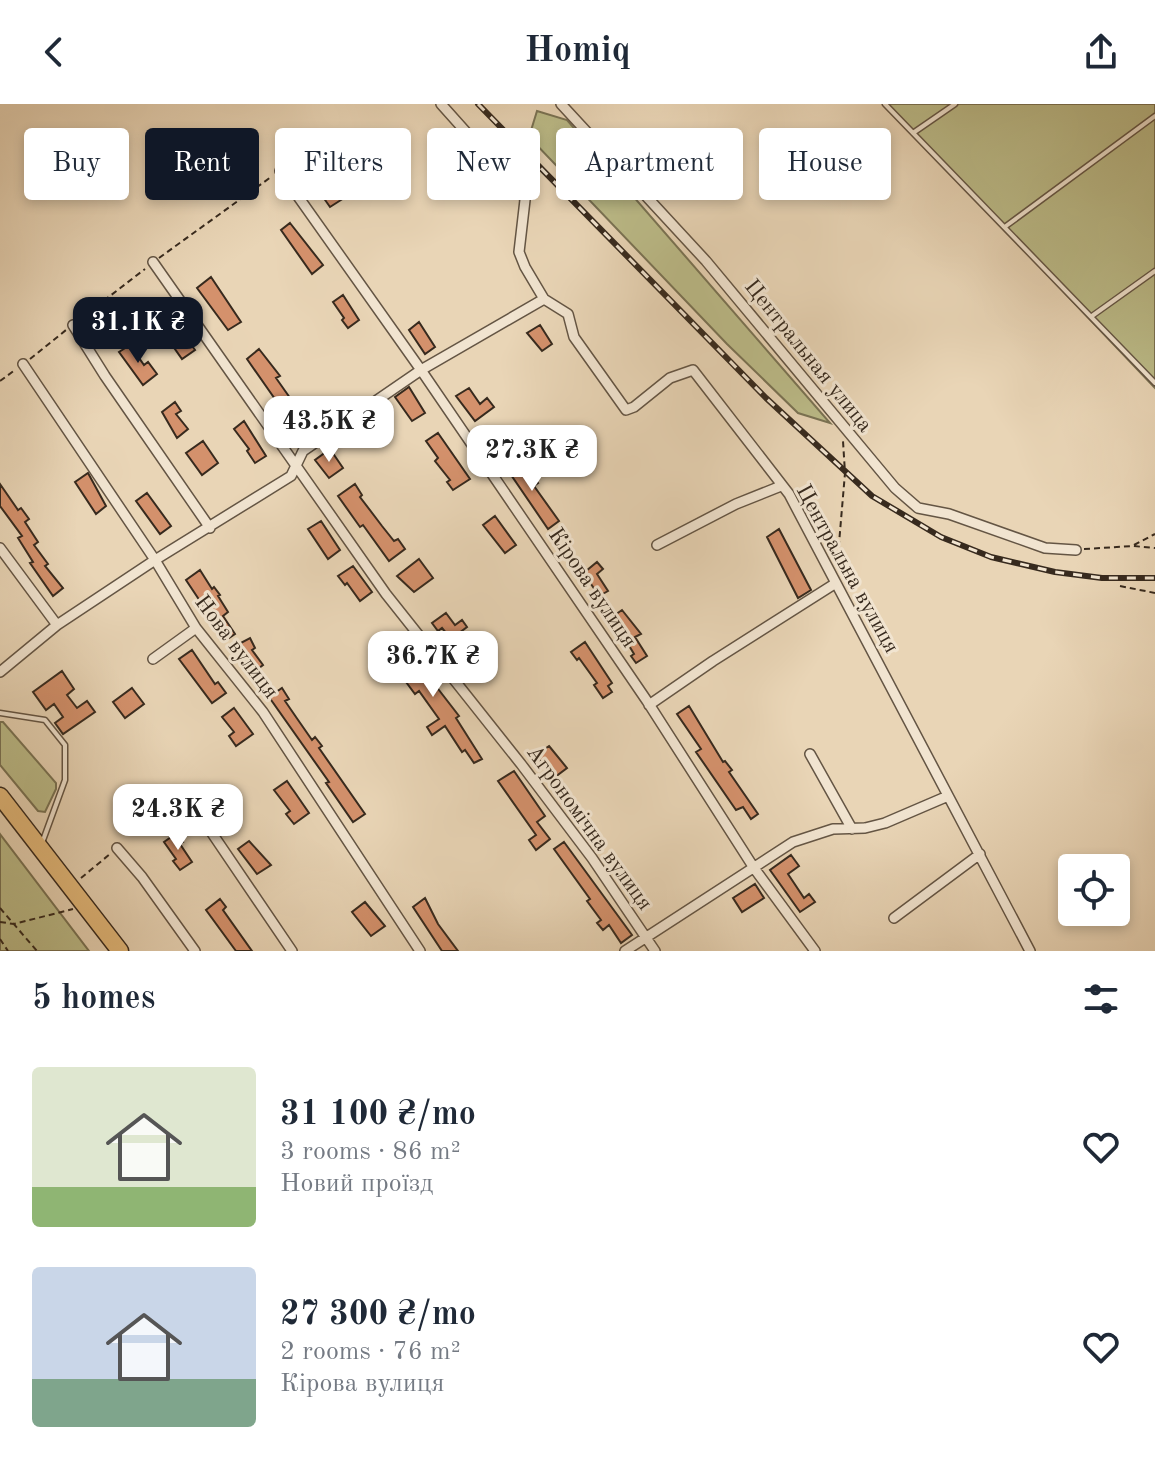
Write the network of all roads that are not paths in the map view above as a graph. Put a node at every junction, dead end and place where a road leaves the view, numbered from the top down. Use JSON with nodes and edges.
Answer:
{"nodes":[{"id":1,"x":441,"y":104,"type":"edge"},
{"id":2,"x":561,"y":104,"type":"edge"},
{"id":3,"x":885,"y":104,"type":"edge"},
{"id":4,"x":955,"y":104,"type":"edge"},
{"id":5,"x":1155,"y":116,"type":"edge"},
{"id":6,"x":913,"y":133,"type":"junction"},
{"id":7,"x":301,"y":200,"type":"edge"},
{"id":8,"x":1005,"y":227,"type":"junction"},
{"id":9,"x":153,"y":262,"type":"road end"},
{"id":10,"x":1155,"y":271,"type":"edge"},
{"id":11,"x":544,"y":299,"type":"junction"},
{"id":12,"x":1091,"y":317,"type":"junction"},
{"id":13,"x":73,"y":325,"type":"dead end"},
{"id":14,"x":23,"y":364,"type":"dead end"},
{"id":15,"x":421,"y":370,"type":"junction"},
{"id":16,"x":1155,"y":383,"type":"edge"},
{"id":17,"x":297,"y":465,"type":"junction"},
{"id":18,"x":781,"y":486,"type":"junction"},
{"id":19,"x":210,"y":528,"type":"junction"},
{"id":20,"x":657,"y":545,"type":"dead end"},
{"id":21,"x":0,"y":548,"type":"edge"},
{"id":22,"x":1076,"y":550,"type":"road end"},
{"id":23,"x":155,"y":560,"type":"junction"},
{"id":24,"x":836,"y":583,"type":"junction"},
{"id":25,"x":57,"y":625,"type":"junction"},
{"id":26,"x":196,"y":628,"type":"junction"},
{"id":27,"x":0,"y":657,"type":"edge"},
{"id":28,"x":153,"y":659,"type":"dead end"},
{"id":29,"x":3,"y":669,"type":"edge"},
{"id":30,"x":649,"y":705,"type":"junction"},
{"id":31,"x":0,"y":713,"type":"edge"},
{"id":32,"x":810,"y":754,"type":"dead end"},
{"id":33,"x":0,"y":796,"type":"edge"},
{"id":34,"x":948,"y":796,"type":"junction"},
{"id":35,"x":197,"y":811,"type":"dead end"},
{"id":36,"x":852,"y":829,"type":"junction"},
{"id":37,"x":117,"y":848,"type":"road end"},
{"id":38,"x":40,"y":849,"type":"junction"},
{"id":39,"x":980,"y":854,"type":"junction"},
{"id":40,"x":754,"y":868,"type":"junction"},
{"id":41,"x":894,"y":918,"type":"dead end"},
{"id":42,"x":645,"y":936,"type":"junction"},
{"id":43,"x":120,"y":951,"type":"edge"},
{"id":44,"x":195,"y":951,"type":"edge"},
{"id":45,"x":292,"y":951,"type":"edge"},
{"id":46,"x":420,"y":951,"type":"edge"},
{"id":47,"x":625,"y":951,"type":"edge"},
{"id":48,"x":655,"y":951,"type":"edge"},
{"id":49,"x":815,"y":951,"type":"edge"},
{"id":50,"x":1030,"y":951,"type":"edge"}],
"edges":[{"from":1,"to":11,"type":"street"},
{"from":2,"to":22,"type":"street","name":"Центральная улица"},
{"from":3,"to":6,"type":"lane"},
{"from":4,"to":6,"type":"lane"},
{"from":5,"to":8,"type":"lane"},
{"from":6,"to":8,"type":"lane"},
{"from":7,"to":15,"type":"street","name":"Кірова вулиця"},
{"from":8,"to":12,"type":"lane"},
{"from":9,"to":17,"type":"street","name":"Агрономічна вулиця"},
{"from":10,"to":12,"type":"lane"},
{"from":11,"to":15,"type":"street"},
{"from":11,"to":18,"type":"street","name":"Центральна вулиця"},
{"from":12,"to":16,"type":"lane"},
{"from":13,"to":19,"type":"street"},
{"from":14,"to":23,"type":"street","name":"Нова вулиця"},
{"from":15,"to":17,"type":"street"},
{"from":15,"to":30,"type":"street","name":"Кірова вулиця"},
{"from":17,"to":19,"type":"street"},
{"from":17,"to":42,"type":"street","name":"Агрономічна вулиця"},
{"from":18,"to":20,"type":"street"},
{"from":18,"to":24,"type":"street","name":"Центральна вулиця"},
{"from":19,"to":23,"type":"street"},
{"from":21,"to":25,"type":"street"},
{"from":23,"to":25,"type":"street"},
{"from":23,"to":26,"type":"street","name":"Нова вулиця"},
{"from":24,"to":30,"type":"street"},
{"from":24,"to":34,"type":"street","name":"Центральна вулиця"},
{"from":25,"to":29,"type":"street"},
{"from":26,"to":28,"type":"street"},
{"from":26,"to":46,"type":"street","name":"Нова вулиця"},
{"from":27,"to":29,"type":"street"},
{"from":30,"to":40,"type":"street","name":"Кірова вулиця"},
{"from":31,"to":38,"type":"lane"},
{"from":32,"to":36,"type":"street"},
{"from":33,"to":38,"type":"highway"},
{"from":34,"to":36,"type":"street"},
{"from":34,"to":39,"type":"street","name":"Центральна вулиця"},
{"from":35,"to":45,"type":"street"},
{"from":36,"to":40,"type":"street"},
{"from":37,"to":44,"type":"street"},
{"from":38,"to":43,"type":"highway"},
{"from":39,"to":41,"type":"street"},
{"from":39,"to":50,"type":"street","name":"Центральна вулиця"},
{"from":40,"to":42,"type":"street"},
{"from":40,"to":49,"type":"street","name":"Кірова вулиця"},
{"from":42,"to":47,"type":"street"},
{"from":42,"to":48,"type":"street","name":"Агрономічна вулиця"}]}
